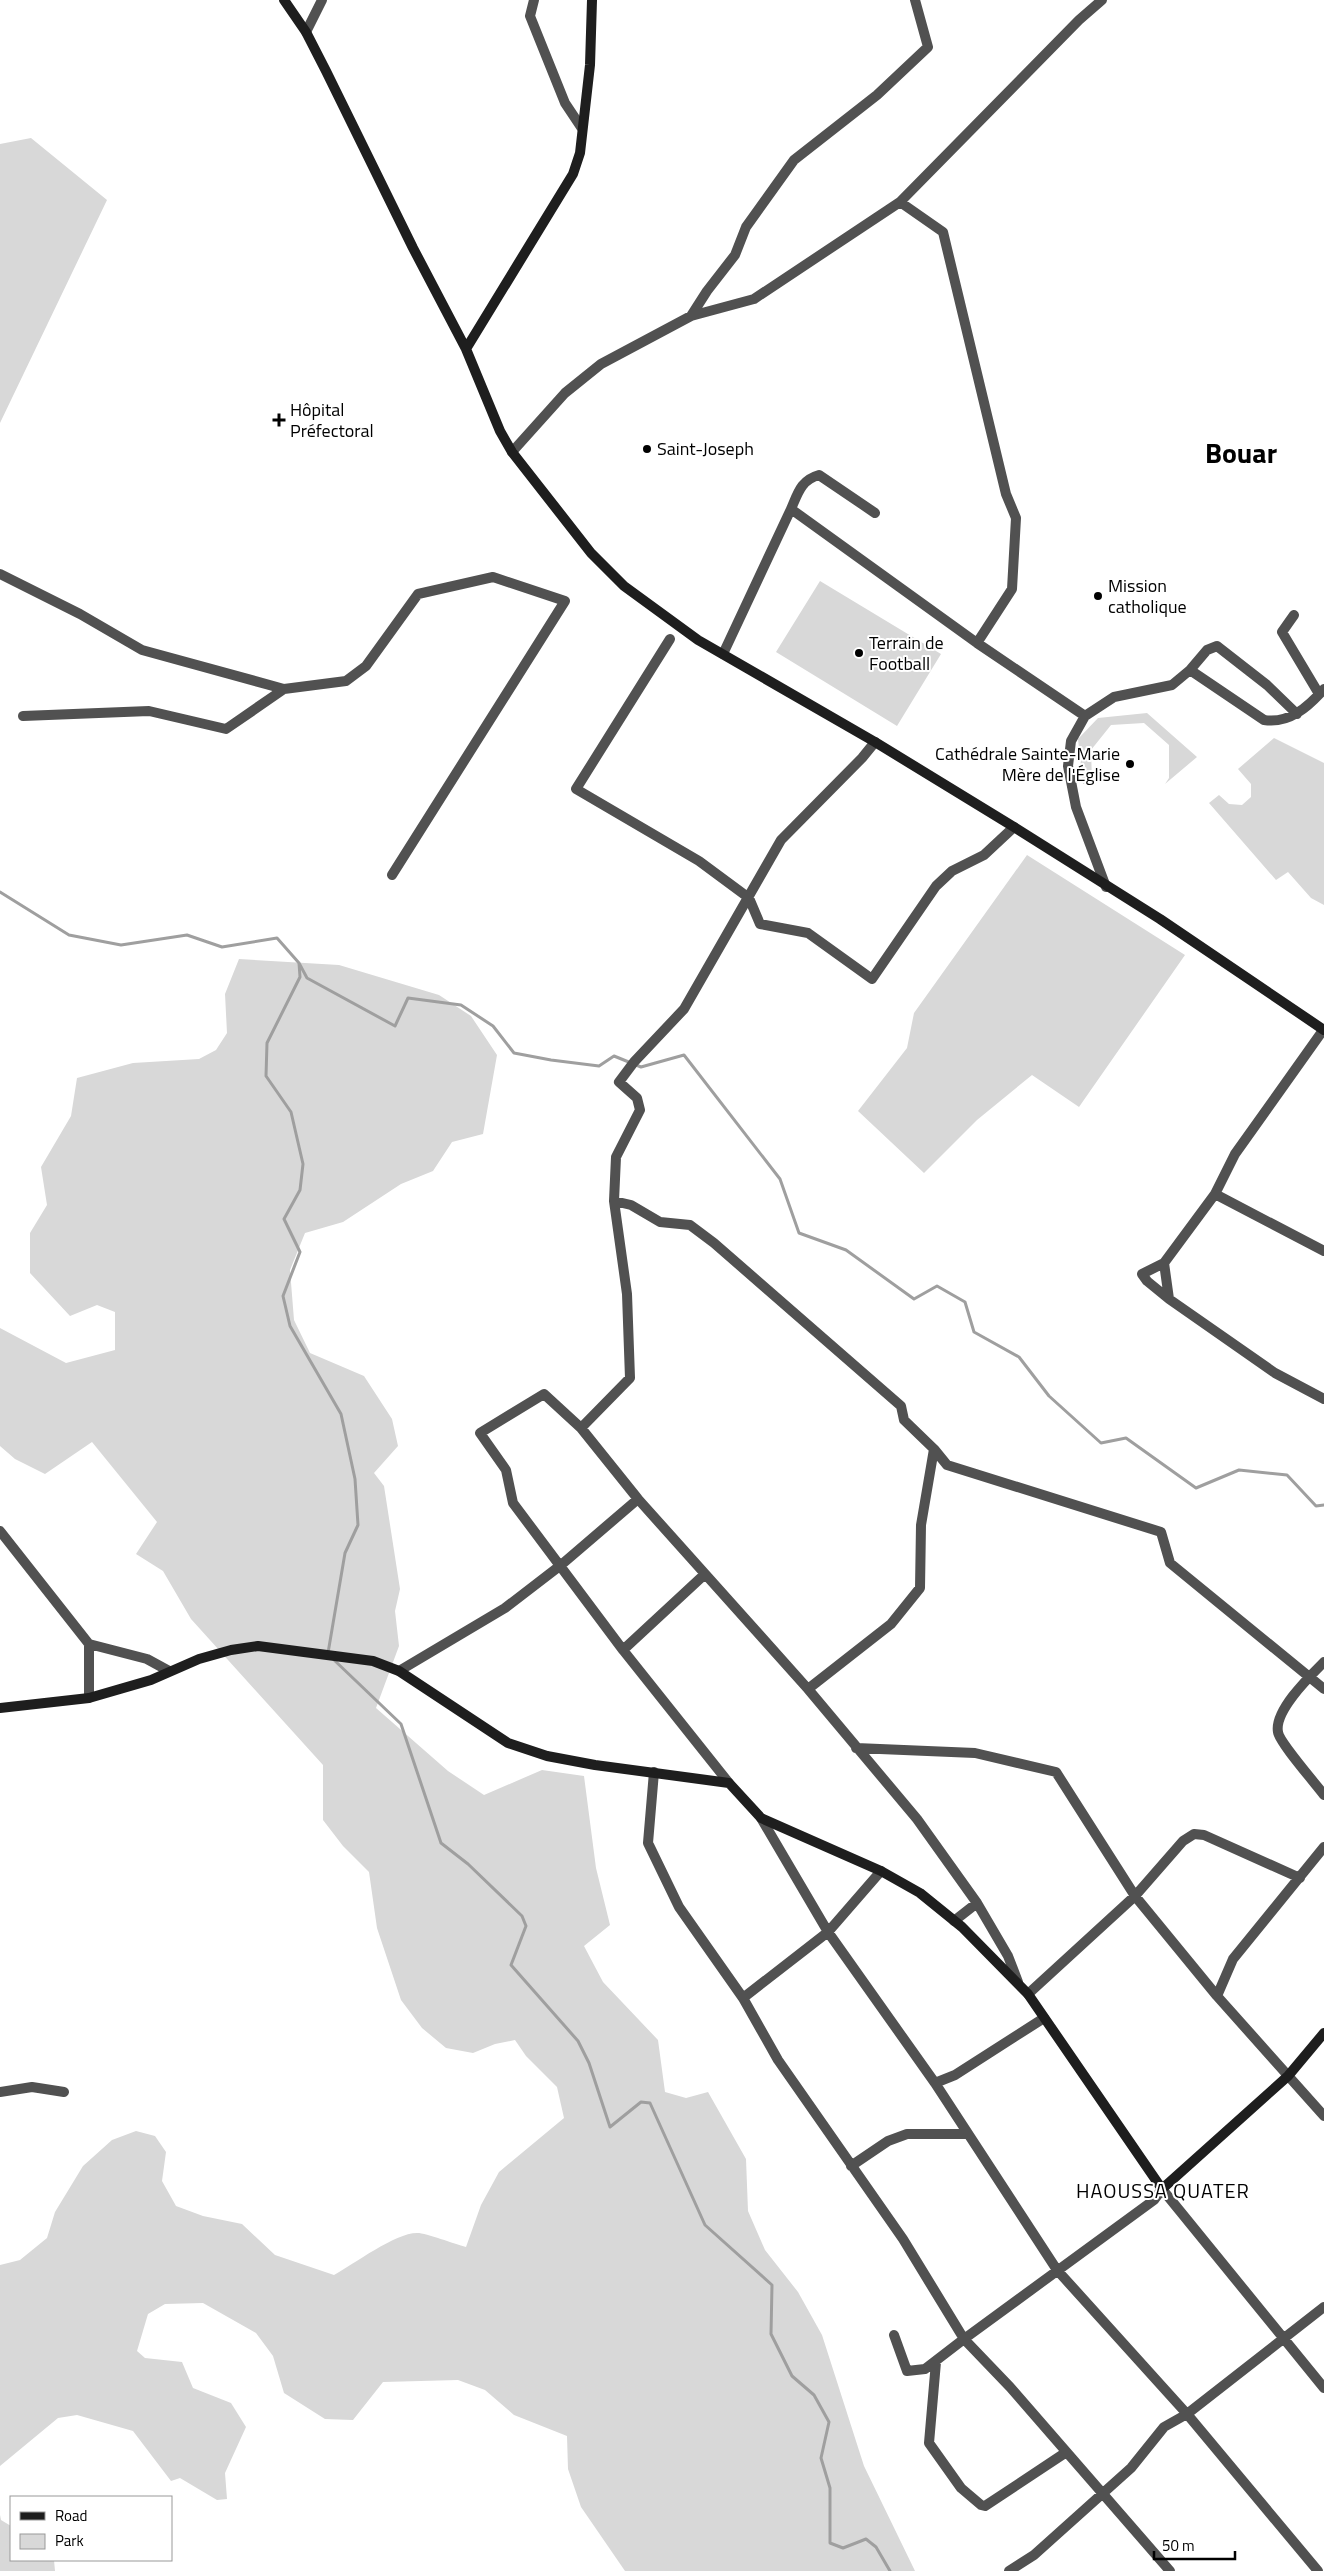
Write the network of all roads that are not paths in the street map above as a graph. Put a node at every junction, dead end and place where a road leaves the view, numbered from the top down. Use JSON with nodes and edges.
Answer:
{"nodes":[{"id":1,"x":284,"y":0,"type":"edge"},
{"id":2,"x":322,"y":0,"type":"edge"},
{"id":3,"x":534,"y":0,"type":"edge"},
{"id":4,"x":592,"y":0,"type":"edge"},
{"id":5,"x":915,"y":0,"type":"edge"},
{"id":6,"x":1102,"y":0,"type":"edge"},
{"id":7,"x":306,"y":32,"type":"junction"},
{"id":8,"x":581,"y":127,"type":"junction"},
{"id":9,"x":900,"y":202,"type":"junction"},
{"id":10,"x":692,"y":316,"type":"junction"},
{"id":11,"x":466,"y":349,"type":"junction"},
{"id":12,"x":512,"y":452,"type":"junction"},
{"id":13,"x":791,"y":509,"type":"junction"},
{"id":14,"x":875,"y":513,"type":"dead end"},
{"id":15,"x":0,"y":574,"type":"edge"},
{"id":16,"x":1294,"y":614,"type":"dead end"},
{"id":17,"x":670,"y":639,"type":"dead end"},
{"id":18,"x":977,"y":643,"type":"junction"},
{"id":19,"x":723,"y":654,"type":"junction"},
{"id":20,"x":1190,"y":670,"type":"junction"},
{"id":21,"x":284,"y":689,"type":"junction"},
{"id":22,"x":1322,"y":692,"type":"edge"},
{"id":23,"x":1297,"y":714,"type":"junction"},
{"id":24,"x":23,"y":716,"type":"dead end"},
{"id":25,"x":1085,"y":716,"type":"junction"},
{"id":26,"x":874,"y":742,"type":"junction"},
{"id":27,"x":1014,"y":827,"type":"junction"},
{"id":28,"x":392,"y":875,"type":"dead end"},
{"id":29,"x":1106,"y":886,"type":"junction"},
{"id":30,"x":749,"y":898,"type":"junction"},
{"id":31,"x":1324,"y":1029,"type":"edge"},
{"id":32,"x":1214,"y":1194,"type":"junction"},
{"id":33,"x":614,"y":1201,"type":"junction"},
{"id":34,"x":1324,"y":1252,"type":"edge"},
{"id":35,"x":1164,"y":1263,"type":"junction"},
{"id":36,"x":1170,"y":1299,"type":"junction"},
{"id":37,"x":1324,"y":1399,"type":"edge"},
{"id":38,"x":580,"y":1428,"type":"junction"},
{"id":39,"x":934,"y":1449,"type":"junction"},
{"id":40,"x":638,"y":1499,"type":"junction"},
{"id":41,"x":0,"y":1531,"type":"edge"},
{"id":42,"x":561,"y":1565,"type":"junction"},
{"id":43,"x":706,"y":1574,"type":"junction"},
{"id":44,"x":89,"y":1644,"type":"junction"},
{"id":45,"x":623,"y":1650,"type":"junction"},
{"id":46,"x":1324,"y":1662,"type":"edge"},
{"id":47,"x":169,"y":1671,"type":"junction"},
{"id":48,"x":399,"y":1671,"type":"junction"},
{"id":49,"x":1309,"y":1677,"type":"junction"},
{"id":50,"x":808,"y":1689,"type":"junction"},
{"id":51,"x":1324,"y":1689,"type":"edge"},
{"id":52,"x":89,"y":1698,"type":"junction"},
{"id":53,"x":0,"y":1708,"type":"edge"},
{"id":54,"x":856,"y":1748,"type":"junction"},
{"id":55,"x":654,"y":1772,"type":"junction"},
{"id":56,"x":730,"y":1783,"type":"junction"},
{"id":57,"x":1324,"y":1795,"type":"edge"},
{"id":58,"x":760,"y":1818,"type":"junction"},
{"id":59,"x":1324,"y":1846,"type":"edge"},
{"id":60,"x":881,"y":1871,"type":"junction"},
{"id":61,"x":1300,"y":1878,"type":"junction"},
{"id":62,"x":1135,"y":1896,"type":"junction"},
{"id":63,"x":977,"y":1903,"type":"junction"},
{"id":64,"x":954,"y":1920,"type":"junction"},
{"id":65,"x":828,"y":1932,"type":"junction"},
{"id":66,"x":1018,"y":1982,"type":"junction"},
{"id":67,"x":1028,"y":1994,"type":"junction"},
{"id":68,"x":1217,"y":1996,"type":"junction"},
{"id":69,"x":743,"y":1998,"type":"junction"},
{"id":70,"x":1044,"y":2018,"type":"junction"},
{"id":71,"x":1324,"y":2033,"type":"edge"},
{"id":72,"x":1288,"y":2076,"type":"junction"},
{"id":73,"x":935,"y":2083,"type":"junction"},
{"id":74,"x":0,"y":2092,"type":"edge"},
{"id":75,"x":64,"y":2092,"type":"dead end"},
{"id":76,"x":1324,"y":2116,"type":"edge"},
{"id":77,"x":966,"y":2134,"type":"junction"},
{"id":78,"x":851,"y":2166,"type":"junction"},
{"id":79,"x":1162,"y":2189,"type":"junction"},
{"id":80,"x":1058,"y":2270,"type":"junction"},
{"id":81,"x":1324,"y":2307,"type":"edge"},
{"id":82,"x":894,"y":2335,"type":"dead end"},
{"id":83,"x":1282,"y":2338,"type":"junction"},
{"id":84,"x":964,"y":2339,"type":"junction"},
{"id":85,"x":936,"y":2362,"type":"junction"},
{"id":86,"x":1324,"y":2388,"type":"edge"},
{"id":87,"x":1187,"y":2414,"type":"junction"},
{"id":88,"x":1065,"y":2453,"type":"junction"},
{"id":89,"x":1102,"y":2494,"type":"junction"},
{"id":90,"x":1009,"y":2571,"type":"edge"},
{"id":91,"x":1170,"y":2571,"type":"edge"},
{"id":92,"x":1318,"y":2571,"type":"edge"}],
"edges":[{"from":1,"to":7,"type":"street"},
{"from":2,"to":7,"type":"street"},
{"from":3,"to":8,"type":"street"},
{"from":4,"to":8,"type":"street"},
{"from":5,"to":10,"type":"street"},
{"from":6,"to":9,"type":"street"},
{"from":7,"to":11,"type":"street"},
{"from":8,"to":11,"type":"street"},
{"from":9,"to":10,"type":"street"},
{"from":9,"to":18,"type":"street"},
{"from":10,"to":12,"type":"street"},
{"from":11,"to":12,"type":"street"},
{"from":12,"to":19,"type":"street"},
{"from":13,"to":14,"type":"street"},
{"from":13,"to":18,"type":"street"},
{"from":13,"to":19,"type":"street"},
{"from":15,"to":21,"type":"street"},
{"from":16,"to":22,"type":"street"},
{"from":17,"to":30,"type":"street"},
{"from":18,"to":25,"type":"street"},
{"from":19,"to":26,"type":"street"},
{"from":20,"to":23,"type":"street"},
{"from":20,"to":23,"type":"street"},
{"from":20,"to":25,"type":"street"},
{"from":21,"to":24,"type":"street"},
{"from":21,"to":28,"type":"street"},
{"from":22,"to":23,"type":"street"},
{"from":25,"to":29,"type":"street"},
{"from":26,"to":27,"type":"street"},
{"from":26,"to":30,"type":"street"},
{"from":27,"to":29,"type":"street"},
{"from":27,"to":30,"type":"street"},
{"from":29,"to":31,"type":"street"},
{"from":30,"to":33,"type":"street"},
{"from":31,"to":32,"type":"street"},
{"from":32,"to":34,"type":"street"},
{"from":32,"to":35,"type":"street"},
{"from":33,"to":38,"type":"street"},
{"from":33,"to":39,"type":"street"},
{"from":35,"to":36,"type":"street"},
{"from":35,"to":36,"type":"street"},
{"from":36,"to":37,"type":"street"},
{"from":38,"to":40,"type":"street"},
{"from":38,"to":42,"type":"street"},
{"from":39,"to":49,"type":"street"},
{"from":39,"to":50,"type":"street"},
{"from":40,"to":42,"type":"street"},
{"from":40,"to":43,"type":"street"},
{"from":41,"to":44,"type":"street"},
{"from":42,"to":45,"type":"street"},
{"from":42,"to":48,"type":"street"},
{"from":43,"to":45,"type":"street"},
{"from":43,"to":50,"type":"street"},
{"from":44,"to":47,"type":"street"},
{"from":44,"to":52,"type":"street"},
{"from":45,"to":56,"type":"street"},
{"from":46,"to":49,"type":"street"},
{"from":47,"to":48,"type":"street"},
{"from":47,"to":52,"type":"street"},
{"from":48,"to":55,"type":"street"},
{"from":49,"to":51,"type":"street"},
{"from":49,"to":57,"type":"street"},
{"from":50,"to":54,"type":"street"},
{"from":52,"to":53,"type":"street"},
{"from":54,"to":62,"type":"street"},
{"from":54,"to":63,"type":"street"},
{"from":55,"to":56,"type":"street"},
{"from":55,"to":69,"type":"street"},
{"from":56,"to":58,"type":"street"},
{"from":58,"to":60,"type":"street"},
{"from":58,"to":65,"type":"street"},
{"from":59,"to":61,"type":"street"},
{"from":60,"to":64,"type":"street"},
{"from":60,"to":65,"type":"street"},
{"from":61,"to":62,"type":"street"},
{"from":61,"to":68,"type":"street"},
{"from":62,"to":67,"type":"street"},
{"from":62,"to":68,"type":"street"},
{"from":63,"to":64,"type":"street"},
{"from":63,"to":66,"type":"street"},
{"from":64,"to":66,"type":"street"},
{"from":65,"to":69,"type":"street"},
{"from":65,"to":73,"type":"street"},
{"from":66,"to":67,"type":"street"},
{"from":67,"to":70,"type":"street"},
{"from":68,"to":72,"type":"street"},
{"from":69,"to":78,"type":"street"},
{"from":70,"to":73,"type":"street"},
{"from":70,"to":79,"type":"street"},
{"from":71,"to":72,"type":"street"},
{"from":72,"to":76,"type":"street"},
{"from":72,"to":79,"type":"street"},
{"from":73,"to":77,"type":"street"},
{"from":74,"to":75,"type":"street"},
{"from":77,"to":78,"type":"street"},
{"from":77,"to":80,"type":"street"},
{"from":78,"to":84,"type":"street"},
{"from":79,"to":80,"type":"street"},
{"from":79,"to":83,"type":"street"},
{"from":80,"to":84,"type":"street"},
{"from":80,"to":87,"type":"street"},
{"from":81,"to":83,"type":"street"},
{"from":82,"to":85,"type":"street"},
{"from":83,"to":86,"type":"street"},
{"from":83,"to":87,"type":"street"},
{"from":84,"to":85,"type":"street"},
{"from":84,"to":88,"type":"street"},
{"from":85,"to":88,"type":"street"},
{"from":87,"to":89,"type":"street"},
{"from":87,"to":92,"type":"street"},
{"from":88,"to":89,"type":"street"},
{"from":89,"to":90,"type":"street"},
{"from":89,"to":91,"type":"street"}]}
